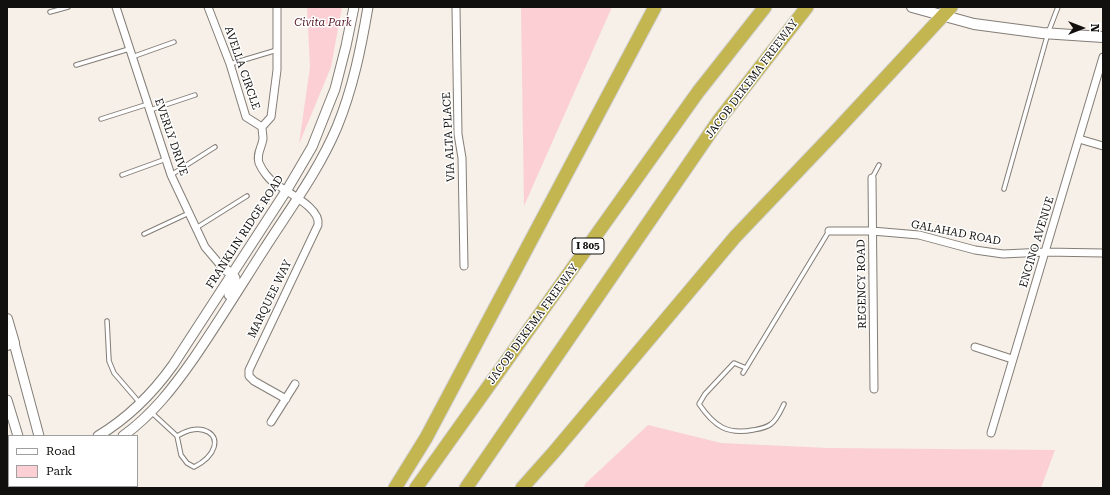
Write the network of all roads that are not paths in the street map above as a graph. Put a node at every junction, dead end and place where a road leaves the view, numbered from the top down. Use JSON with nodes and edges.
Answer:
{"nodes":[{"id":1,"x":68,"y":7,"type":"edge"},
{"id":2,"x":116,"y":7,"type":"edge"},
{"id":3,"x":208,"y":7,"type":"edge"},
{"id":4,"x":277,"y":7,"type":"edge"},
{"id":5,"x":354,"y":7,"type":"edge"},
{"id":6,"x":368,"y":7,"type":"edge"},
{"id":7,"x":456,"y":7,"type":"edge"},
{"id":8,"x":655,"y":7,"type":"edge"},
{"id":9,"x":765,"y":7,"type":"edge"},
{"id":10,"x":807,"y":7,"type":"edge"},
{"id":11,"x":912,"y":7,"type":"edge"},
{"id":12,"x":1058,"y":7,"type":"edge"},
{"id":13,"x":947,"y":11,"type":"edge"},
{"id":14,"x":50,"y":12,"type":"dead end"},
{"id":15,"x":1048,"y":33,"type":"junction"},
{"id":16,"x":1103,"y":38,"type":"edge"},
{"id":17,"x":174,"y":42,"type":"dead end"},
{"id":18,"x":278,"y":50,"type":"junction"},
{"id":19,"x":130,"y":53,"type":"junction"},
{"id":20,"x":1103,"y":57,"type":"edge"},
{"id":21,"x":230,"y":64,"type":"junction"},
{"id":22,"x":76,"y":65,"type":"dead end"},
{"id":23,"x":195,"y":95,"type":"dead end"},
{"id":24,"x":149,"y":107,"type":"junction"},
{"id":25,"x":101,"y":119,"type":"dead end"},
{"id":26,"x":262,"y":126,"type":"junction"},
{"id":27,"x":1079,"y":139,"type":"junction"},
{"id":28,"x":1103,"y":146,"type":"edge"},
{"id":29,"x":215,"y":147,"type":"dead end"},
{"id":30,"x":306,"y":158,"type":"junction"},
{"id":31,"x":166,"y":160,"type":"junction"},
{"id":32,"x":879,"y":165,"type":"dead end"},
{"id":33,"x":122,"y":175,"type":"dead end"},
{"id":34,"x":171,"y":175,"type":"junction"},
{"id":35,"x":872,"y":178,"type":"joint"},
{"id":36,"x":1004,"y":189,"type":"dead end"},
{"id":37,"x":286,"y":191,"type":"junction"},
{"id":38,"x":247,"y":196,"type":"dead end"},
{"id":39,"x":298,"y":199,"type":"junction"},
{"id":40,"x":189,"y":213,"type":"junction"},
{"id":41,"x":196,"y":228,"type":"junction"},
{"id":42,"x":829,"y":231,"type":"joint"},
{"id":43,"x":872,"y":231,"type":"junction"},
{"id":44,"x":144,"y":234,"type":"dead end"},
{"id":45,"x":273,"y":236,"type":"junction"},
{"id":46,"x":1045,"y":252,"type":"junction"},
{"id":47,"x":1103,"y":253,"type":"edge"},
{"id":48,"x":464,"y":266,"type":"dead end"},
{"id":49,"x":222,"y":267,"type":"joint"},
{"id":50,"x":232,"y":274,"type":"junction"},
{"id":51,"x":222,"y":316,"type":"junction"},
{"id":52,"x":7,"y":320,"type":"edge"},
{"id":53,"x":107,"y":321,"type":"dead end"},
{"id":54,"x":10,"y":344,"type":"edge"},
{"id":55,"x":975,"y":346,"type":"dead end"},
{"id":56,"x":1012,"y":359,"type":"junction"},
{"id":57,"x":746,"y":368,"type":"junction"},
{"id":58,"x":743,"y":373,"type":"dead end"},
{"id":59,"x":162,"y":380,"type":"junction"},
{"id":60,"x":295,"y":384,"type":"dead end"},
{"id":61,"x":874,"y":389,"type":"dead end"},
{"id":62,"x":286,"y":399,"type":"junction"},
{"id":63,"x":7,"y":400,"type":"edge"},
{"id":64,"x":140,"y":403,"type":"junction"},
{"id":65,"x":784,"y":404,"type":"dead end"},
{"id":66,"x":152,"y":413,"type":"junction"},
{"id":67,"x":271,"y":422,"type":"dead end"},
{"id":68,"x":991,"y":433,"type":"dead end"},
{"id":69,"x":18,"y":435,"type":"edge"},
{"id":70,"x":39,"y":435,"type":"edge"},
{"id":71,"x":99,"y":435,"type":"edge"},
{"id":72,"x":120,"y":435,"type":"edge"},
{"id":73,"x":124,"y":435,"type":"edge"},
{"id":74,"x":177,"y":436,"type":"junction"},
{"id":75,"x":395,"y":488,"type":"edge"},
{"id":76,"x":416,"y":488,"type":"edge"},
{"id":77,"x":466,"y":488,"type":"edge"},
{"id":78,"x":522,"y":488,"type":"edge"}],
"edges":[{"from":1,"to":14,"type":"lane"},
{"from":2,"to":19,"type":"street","name":"EVERLY DRIVE"},
{"from":3,"to":21,"type":"street","name":"AVELLA CIRCLE"},
{"from":4,"to":18,"type":"street","name":"AVELLA CIRCLE"},
{"from":5,"to":30,"type":"street","name":"FRANKLIN RIDGE ROAD"},
{"from":6,"to":39,"type":"street"},
{"from":7,"to":48,"type":"street","name":"VIA ALTA PLACE"},
{"from":8,"to":75,"type":"highway"},
{"from":9,"to":76,"type":"highway","name":"JACOB DEKEMA FREEWAY","number":"I 805"},
{"from":10,"to":77,"type":"highway","name":"JACOB DEKEMA FREEWAY"},
{"from":11,"to":13,"type":"main road"},
{"from":12,"to":15,"type":"lane"},
{"from":13,"to":15,"type":"main road"},
{"from":13,"to":78,"type":"highway"},
{"from":15,"to":16,"type":"main road"},
{"from":15,"to":36,"type":"lane"},
{"from":17,"to":19,"type":"lane"},
{"from":18,"to":21,"type":"lane"},
{"from":18,"to":26,"type":"street","name":"AVELLA CIRCLE"},
{"from":19,"to":22,"type":"lane"},
{"from":19,"to":24,"type":"street","name":"EVERLY DRIVE"},
{"from":20,"to":27,"type":"street","name":"ENCINO AVENUE"},
{"from":21,"to":26,"type":"street","name":"AVELLA CIRCLE"},
{"from":23,"to":24,"type":"lane"},
{"from":24,"to":25,"type":"lane"},
{"from":24,"to":31,"type":"street","name":"EVERLY DRIVE"},
{"from":26,"to":37,"type":"street","name":"MARQUEE WAY"},
{"from":27,"to":28,"type":"street"},
{"from":27,"to":46,"type":"street","name":"ENCINO AVENUE"},
{"from":29,"to":34,"type":"lane"},
{"from":30,"to":37,"type":"street","name":"FRANKLIN RIDGE ROAD"},
{"from":30,"to":39,"type":"street"},
{"from":31,"to":33,"type":"lane"},
{"from":31,"to":34,"type":"street","name":"EVERLY DRIVE"},
{"from":32,"to":35,"type":"lane"},
{"from":34,"to":40,"type":"street","name":"EVERLY DRIVE"},
{"from":35,"to":43,"type":"street","name":"REGENCY ROAD"},
{"from":37,"to":39,"type":"street","name":"MARQUEE WAY"},
{"from":37,"to":45,"type":"street"},
{"from":37,"to":50,"type":"street","name":"FRANKLIN RIDGE ROAD"},
{"from":38,"to":41,"type":"lane"},
{"from":39,"to":45,"type":"street"},
{"from":39,"to":62,"type":"street","name":"MARQUEE WAY"},
{"from":40,"to":41,"type":"street","name":"EVERLY DRIVE"},
{"from":40,"to":44,"type":"lane"},
{"from":41,"to":49,"type":"street","name":"EVERLY DRIVE"},
{"from":42,"to":43,"type":"street","name":"GALAHAD ROAD"},
{"from":42,"to":57,"type":"lane"},
{"from":43,"to":46,"type":"street","name":"GALAHAD ROAD"},
{"from":43,"to":61,"type":"street","name":"REGENCY ROAD"},
{"from":45,"to":51,"type":"street"},
{"from":46,"to":47,"type":"street","name":"GALAHAD ROAD"},
{"from":46,"to":56,"type":"street","name":"ENCINO AVENUE"},
{"from":49,"to":50,"type":"street"},
{"from":50,"to":51,"type":"street"},
{"from":50,"to":59,"type":"street","name":"FRANKLIN RIDGE ROAD"},
{"from":51,"to":66,"type":"street"},
{"from":52,"to":54,"type":"main road"},
{"from":53,"to":64,"type":"lane"},
{"from":54,"to":70,"type":"street"},
{"from":55,"to":56,"type":"street"},
{"from":56,"to":68,"type":"street","name":"ENCINO AVENUE"},
{"from":57,"to":58,"type":"lane"},
{"from":57,"to":65,"type":"lane"},
{"from":59,"to":64,"type":"street","name":"FRANKLIN RIDGE ROAD"},
{"from":59,"to":66,"type":"street"},
{"from":60,"to":62,"type":"street"},
{"from":62,"to":67,"type":"street"},
{"from":63,"to":69,"type":"street"},
{"from":64,"to":71,"type":"street","name":"FRANKLIN RIDGE ROAD"},
{"from":64,"to":72,"type":"street"},
{"from":66,"to":73,"type":"street"},
{"from":66,"to":74,"type":"lane"},
{"from":74,"to":74,"type":"lane"}]}
